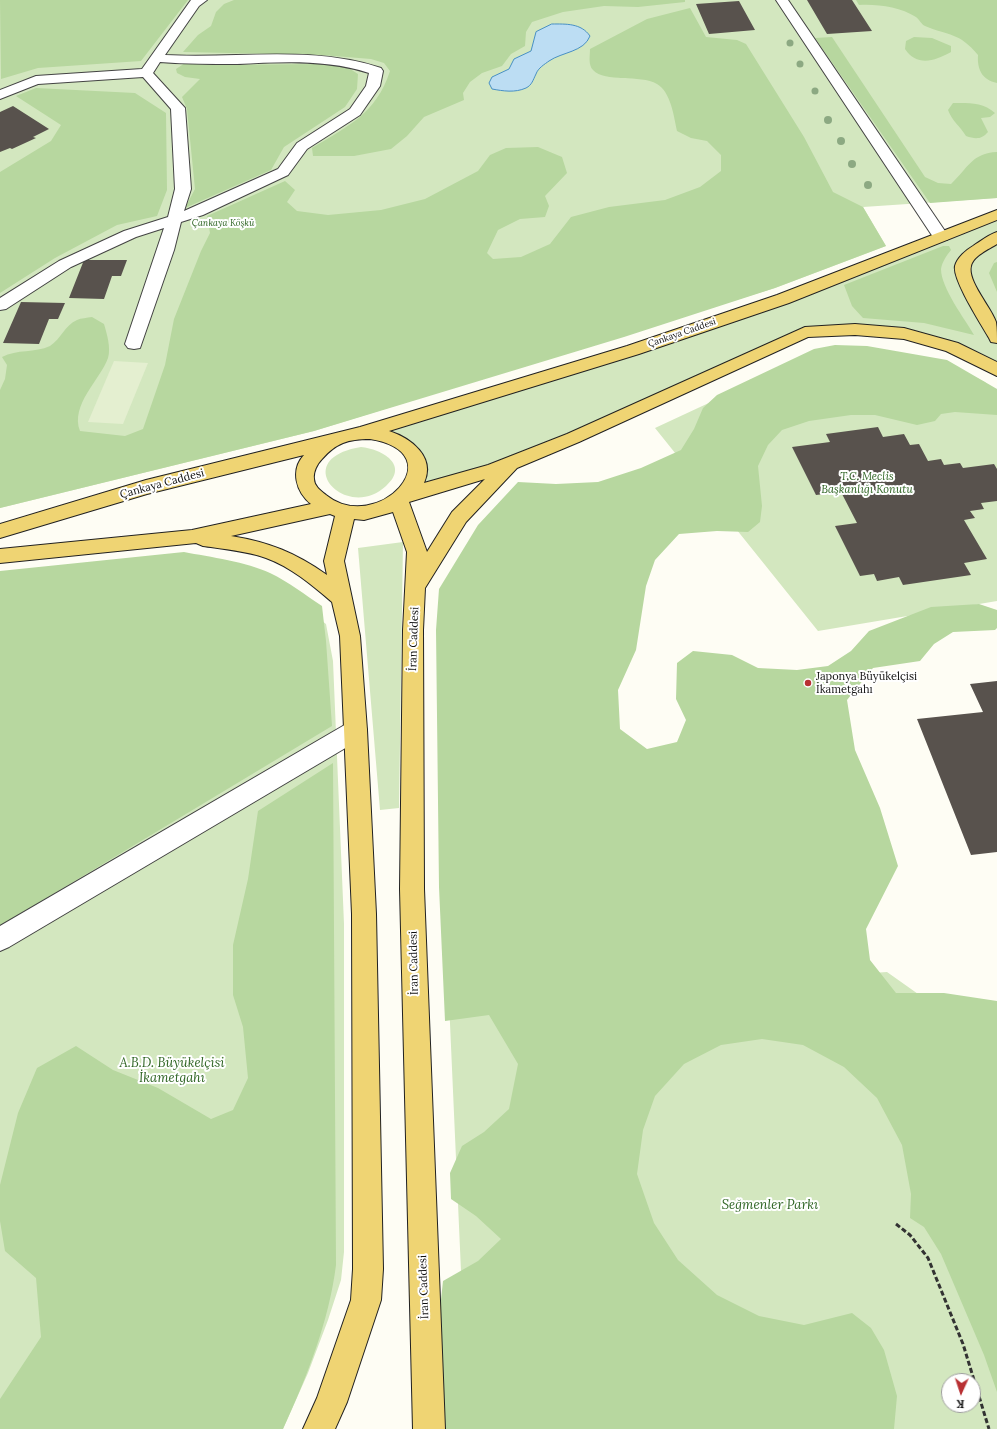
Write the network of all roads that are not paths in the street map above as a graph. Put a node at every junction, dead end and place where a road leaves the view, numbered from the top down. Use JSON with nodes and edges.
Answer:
{"nodes":[{"id":1,"x":201,"y":0,"type":"edge"},
{"id":2,"x":782,"y":0,"type":"edge"},
{"id":3,"x":155,"y":58,"type":"junction"},
{"id":4,"x":146,"y":73,"type":"junction"},
{"id":5,"x":3,"y":92,"type":"edge"},
{"id":6,"x":997,"y":215,"type":"edge"},
{"id":7,"x":173,"y":219,"type":"junction"},
{"id":8,"x":941,"y":237,"type":"junction"},
{"id":9,"x":997,"y":237,"type":"edge"},
{"id":10,"x":0,"y":305,"type":"edge"},
{"id":11,"x":997,"y":338,"type":"edge"},
{"id":12,"x":134,"y":344,"type":"dead end"},
{"id":13,"x":997,"y":370,"type":"edge"},
{"id":14,"x":361,"y":432,"type":"junction"},
{"id":15,"x":326,"y":442,"type":"junction"},
{"id":16,"x":512,"y":462,"type":"junction"},
{"id":17,"x":401,"y":498,"type":"junction"},
{"id":18,"x":337,"y":509,"type":"junction"},
{"id":19,"x":0,"y":531,"type":"edge"},
{"id":20,"x":192,"y":537,"type":"junction"},
{"id":21,"x":0,"y":556,"type":"edge"},
{"id":22,"x":416,"y":586,"type":"junction"},
{"id":23,"x":342,"y":598,"type":"junction"},
{"id":24,"x":356,"y":730,"type":"junction"},
{"id":25,"x":0,"y":939,"type":"edge"},
{"id":26,"x":319,"y":1429,"type":"edge"},
{"id":27,"x":429,"y":1429,"type":"edge"}],
"edges":[{"from":1,"to":3,"type":"lane"},
{"from":2,"to":8,"type":"lane"},
{"from":3,"to":4,"type":"lane"},
{"from":3,"to":7,"type":"lane"},
{"from":4,"to":5,"type":"lane"},
{"from":4,"to":7,"type":"lane"},
{"from":6,"to":8,"type":"main road","name":"Çankaya Caddesi"},
{"from":7,"to":10,"type":"lane"},
{"from":7,"to":12,"type":"lane"},
{"from":8,"to":14,"type":"main road","name":"Çankaya Caddesi"},
{"from":9,"to":11,"type":"main road"},
{"from":13,"to":16,"type":"main road","name":"Çankaya Caddesi"},
{"from":14,"to":15,"type":"main road","name":"Çankaya Caddesi"},
{"from":14,"to":17,"type":"main road","name":"Çankaya Caddesi"},
{"from":15,"to":18,"type":"main road","name":"Çankaya Caddesi"},
{"from":15,"to":19,"type":"main road","name":"Çankaya Caddesi"},
{"from":16,"to":17,"type":"main road","name":"Çankaya Caddesi"},
{"from":16,"to":22,"type":"main road"},
{"from":17,"to":18,"type":"main road","name":"Çankaya Caddesi"},
{"from":17,"to":22,"type":"main road","name":"İran Caddesi"},
{"from":18,"to":20,"type":"main road","name":"Çankaya Caddesi"},
{"from":18,"to":23,"type":"main road"},
{"from":20,"to":21,"type":"main road","name":"Çankaya Caddesi"},
{"from":20,"to":23,"type":"main road"},
{"from":22,"to":27,"type":"main road","name":"İran Caddesi"},
{"from":23,"to":24,"type":"main road"},
{"from":24,"to":25,"type":"lane"},
{"from":24,"to":26,"type":"main road"}]}
